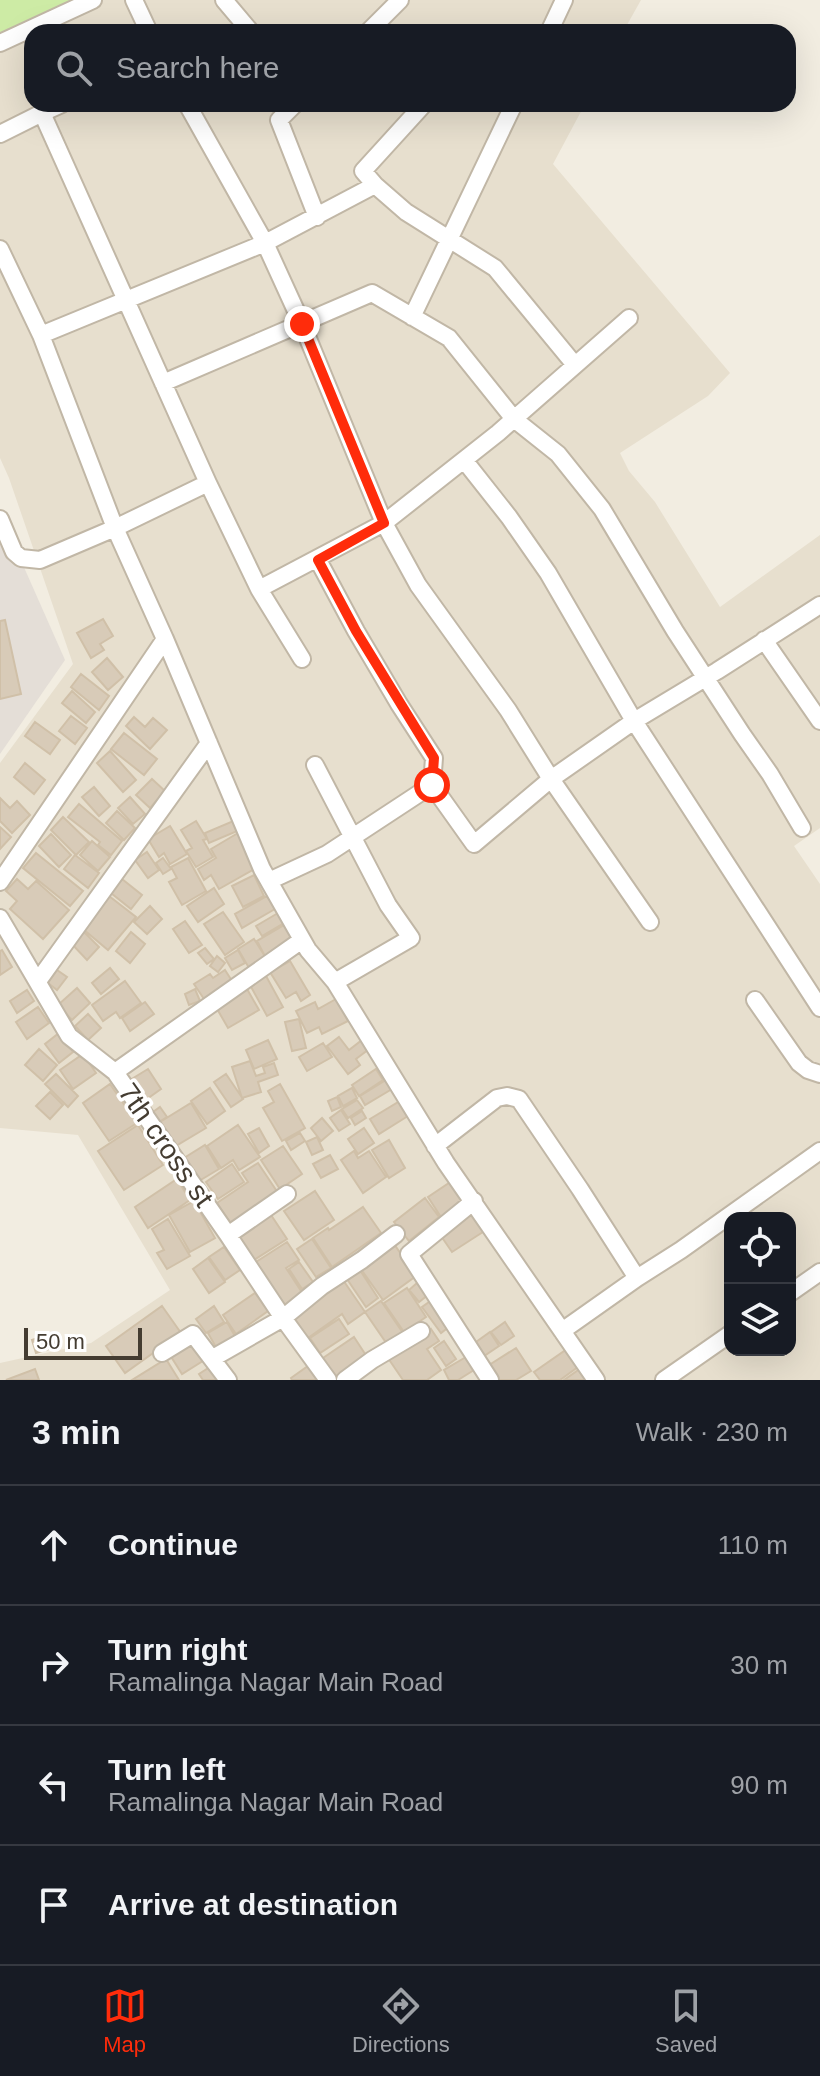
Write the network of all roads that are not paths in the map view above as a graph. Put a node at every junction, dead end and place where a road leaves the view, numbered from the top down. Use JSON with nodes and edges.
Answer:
{"nodes":[{"id":1,"x":93,"y":0,"type":"edge"},
{"id":2,"x":134,"y":0,"type":"edge"},
{"id":3,"x":224,"y":0,"type":"edge"},
{"id":4,"x":400,"y":0,"type":"edge"},
{"id":5,"x":563,"y":0,"type":"edge"},
{"id":6,"x":41,"y":24,"type":"edge"},
{"id":7,"x":145,"y":24,"type":"edge"},
{"id":8,"x":244,"y":24,"type":"edge"},
{"id":9,"x":376,"y":24,"type":"edge"},
{"id":10,"x":552,"y":24,"type":"edge"},
{"id":11,"x":24,"y":32,"type":"edge"},
{"id":12,"x":0,"y":43,"type":"edge"},
{"id":13,"x":191,"y":112,"type":"edge"},
{"id":14,"x":287,"y":112,"type":"edge"},
{"id":15,"x":417,"y":112,"type":"edge"},
{"id":16,"x":510,"y":112,"type":"edge"},
{"id":17,"x":42,"y":113,"type":"joint"},
{"id":18,"x":0,"y":134,"type":"edge"},
{"id":19,"x":375,"y":185,"type":"junction"},
{"id":20,"x":317,"y":217,"type":"junction"},
{"id":21,"x":449,"y":240,"type":"junction"},
{"id":22,"x":265,"y":243,"type":"junction"},
{"id":23,"x":0,"y":249,"type":"edge"},
{"id":24,"x":126,"y":301,"type":"junction"},
{"id":25,"x":412,"y":317,"type":"junction"},
{"id":26,"x":629,"y":318,"type":"dead end"},
{"id":27,"x":302,"y":324,"type":"junction"},
{"id":28,"x":41,"y":335,"type":"junction"},
{"id":29,"x":575,"y":365,"type":"junction"},
{"id":30,"x":163,"y":383,"type":"junction"},
{"id":31,"x":514,"y":419,"type":"junction"},
{"id":32,"x":464,"y":460,"type":"junction"},
{"id":33,"x":208,"y":483,"type":"junction"},
{"id":34,"x":0,"y":519,"type":"edge"},
{"id":35,"x":384,"y":523,"type":"junction"},
{"id":36,"x":115,"y":528,"type":"junction"},
{"id":37,"x":318,"y":560,"type":"junction"},
{"id":38,"x":259,"y":589,"type":"junction"},
{"id":39,"x":820,"y":605,"type":"edge"},
{"id":40,"x":165,"y":639,"type":"junction"},
{"id":41,"x":764,"y":640,"type":"junction"},
{"id":42,"x":302,"y":659,"type":"dead end"},
{"id":43,"x":705,"y":678,"type":"junction"},
{"id":44,"x":634,"y":721,"type":"junction"},
{"id":45,"x":820,"y":721,"type":"edge"},
{"id":46,"x":209,"y":743,"type":"junction"},
{"id":47,"x":315,"y":765,"type":"dead end"},
{"id":48,"x":551,"y":779,"type":"junction"},
{"id":49,"x":432,"y":785,"type":"junction"},
{"id":50,"x":802,"y":828,"type":"dead end"},
{"id":51,"x":354,"y":836,"type":"junction"},
{"id":52,"x":269,"y":881,"type":"junction"},
{"id":53,"x":0,"y":882,"type":"edge"},
{"id":54,"x":0,"y":918,"type":"edge"},
{"id":55,"x":650,"y":922,"type":"dead end"},
{"id":56,"x":302,"y":940,"type":"junction"},
{"id":57,"x":38,"y":981,"type":"junction"},
{"id":58,"x":335,"y":982,"type":"junction"},
{"id":59,"x":755,"y":1000,"type":"dead end"},
{"id":60,"x":820,"y":1008,"type":"edge"},
{"id":61,"x":115,"y":1072,"type":"junction"},
{"id":62,"x":820,"y":1074,"type":"edge"},
{"id":63,"x":435,"y":1146,"type":"junction"},
{"id":64,"x":820,"y":1151,"type":"edge"},
{"id":65,"x":287,"y":1194,"type":"dead end"},
{"id":66,"x":474,"y":1201,"type":"junction"},
{"id":67,"x":396,"y":1234,"type":"dead end"},
{"id":68,"x":228,"y":1235,"type":"junction"},
{"id":69,"x":820,"y":1272,"type":"edge"},
{"id":70,"x":637,"y":1278,"type":"junction"},
{"id":71,"x":796,"y":1289,"type":"edge"},
{"id":72,"x":283,"y":1318,"type":"junction"},
{"id":73,"x":421,"y":1331,"type":"dead end"},
{"id":74,"x":562,"y":1331,"type":"junction"},
{"id":75,"x":724,"y":1338,"type":"edge"},
{"id":76,"x":162,"y":1353,"type":"dead end"},
{"id":77,"x":213,"y":1358,"type":"junction"},
{"id":78,"x":228,"y":1380,"type":"edge"},
{"id":79,"x":328,"y":1380,"type":"edge"},
{"id":80,"x":345,"y":1380,"type":"edge"},
{"id":81,"x":490,"y":1380,"type":"edge"},
{"id":82,"x":596,"y":1380,"type":"edge"},
{"id":83,"x":664,"y":1380,"type":"edge"}],
"edges":[{"from":1,"to":6,"type":"street"},
{"from":2,"to":7,"type":"street"},
{"from":3,"to":8,"type":"street"},
{"from":4,"to":9,"type":"street"},
{"from":5,"to":10,"type":"street"},
{"from":11,"to":12,"type":"street"},
{"from":13,"to":22,"type":"street"},
{"from":14,"to":20,"type":"street"},
{"from":15,"to":19,"type":"street"},
{"from":16,"to":21,"type":"street"},
{"from":17,"to":18,"type":"street"},
{"from":17,"to":24,"type":"street"},
{"from":19,"to":20,"type":"street"},
{"from":19,"to":21,"type":"street"},
{"from":20,"to":22,"type":"street"},
{"from":21,"to":25,"type":"street"},
{"from":21,"to":29,"type":"street"},
{"from":22,"to":24,"type":"street"},
{"from":22,"to":27,"type":"street"},
{"from":23,"to":28,"type":"street"},
{"from":24,"to":28,"type":"street"},
{"from":24,"to":30,"type":"street"},
{"from":25,"to":27,"type":"street"},
{"from":25,"to":31,"type":"street"},
{"from":26,"to":29,"type":"street"},
{"from":27,"to":30,"type":"street"},
{"from":27,"to":35,"type":"street"},
{"from":28,"to":36,"type":"street"},
{"from":29,"to":31,"type":"street"},
{"from":30,"to":33,"type":"street"},
{"from":31,"to":32,"type":"street"},
{"from":31,"to":43,"type":"street"},
{"from":32,"to":35,"type":"street"},
{"from":32,"to":44,"type":"street"},
{"from":33,"to":36,"type":"street"},
{"from":33,"to":38,"type":"street"},
{"from":34,"to":36,"type":"street"},
{"from":35,"to":37,"type":"street"},
{"from":35,"to":48,"type":"street"},
{"from":36,"to":40,"type":"street"},
{"from":37,"to":38,"type":"street"},
{"from":37,"to":49,"type":"street"},
{"from":38,"to":42,"type":"street"},
{"from":39,"to":41,"type":"street"},
{"from":40,"to":46,"type":"street"},
{"from":40,"to":53,"type":"street"},
{"from":41,"to":43,"type":"street"},
{"from":41,"to":45,"type":"street"},
{"from":43,"to":44,"type":"street"},
{"from":43,"to":50,"type":"street"},
{"from":44,"to":48,"type":"street"},
{"from":44,"to":60,"type":"street"},
{"from":46,"to":52,"type":"street"},
{"from":46,"to":57,"type":"street"},
{"from":47,"to":51,"type":"street"},
{"from":48,"to":49,"type":"street"},
{"from":48,"to":55,"type":"street"},
{"from":49,"to":51,"type":"street"},
{"from":51,"to":52,"type":"street"},
{"from":51,"to":58,"type":"street"},
{"from":52,"to":56,"type":"street"},
{"from":54,"to":57,"type":"street","name":"7th cross st"},
{"from":56,"to":58,"type":"street"},
{"from":56,"to":61,"type":"street"},
{"from":57,"to":61,"type":"street","name":"7th cross st"},
{"from":58,"to":63,"type":"street"},
{"from":59,"to":62,"type":"street"},
{"from":61,"to":68,"type":"street","name":"7th cross st"},
{"from":63,"to":66,"type":"street"},
{"from":63,"to":70,"type":"street"},
{"from":64,"to":70,"type":"street"},
{"from":65,"to":68,"type":"street"},
{"from":66,"to":74,"type":"street"},
{"from":66,"to":81,"type":"street"},
{"from":67,"to":72,"type":"street"},
{"from":68,"to":72,"type":"street","name":"7th cross st"},
{"from":69,"to":71,"type":"street"},
{"from":70,"to":74,"type":"street"},
{"from":72,"to":77,"type":"street"},
{"from":72,"to":79,"type":"street","name":"7th cross st"},
{"from":73,"to":80,"type":"street"},
{"from":74,"to":82,"type":"street"},
{"from":75,"to":83,"type":"street"},
{"from":76,"to":77,"type":"street"},
{"from":77,"to":78,"type":"street"}]}
